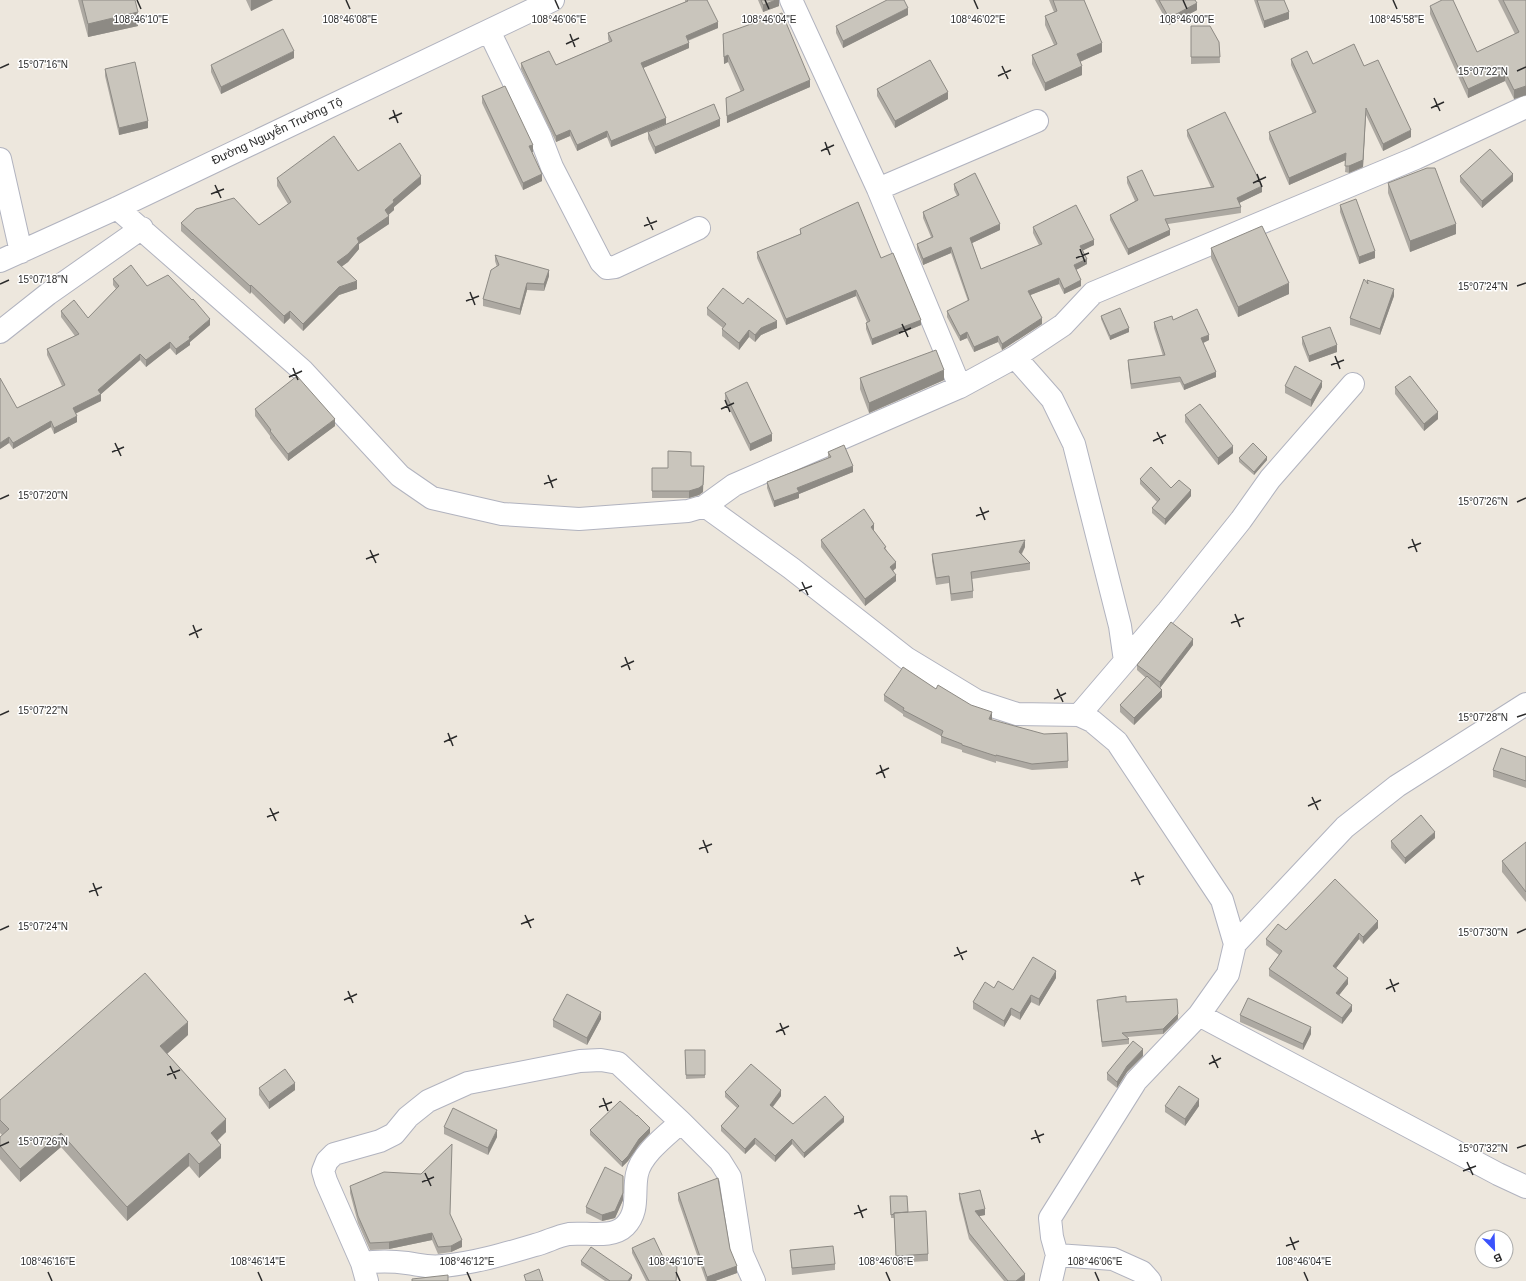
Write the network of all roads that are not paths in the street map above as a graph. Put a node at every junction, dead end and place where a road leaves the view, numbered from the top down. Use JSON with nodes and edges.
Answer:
{"nodes":[{"id":1,"x":554,"y":0,"type":"edge"},
{"id":2,"x":791,"y":0,"type":"edge"},
{"id":3,"x":489,"y":31,"type":"junction"},
{"id":4,"x":1526,"y":107,"type":"edge"},
{"id":5,"x":1037,"y":121,"type":"dead end"},
{"id":6,"x":0,"y":159,"type":"edge"},
{"id":7,"x":878,"y":189,"type":"junction"},
{"id":8,"x":117,"y":208,"type":"junction"},
{"id":9,"x":142,"y":228,"type":"junction"},
{"id":10,"x":699,"y":228,"type":"dead end"},
{"id":11,"x":21,"y":252,"type":"junction"},
{"id":12,"x":0,"y":261,"type":"edge"},
{"id":13,"x":0,"y":332,"type":"edge"},
{"id":14,"x":1015,"y":357,"type":"junction"},
{"id":15,"x":1353,"y":384,"type":"dead end"},
{"id":16,"x":960,"y":387,"type":"junction"},
{"id":17,"x":706,"y":506,"type":"junction"},
{"id":18,"x":1125,"y":660,"type":"junction"},
{"id":19,"x":1526,"y":704,"type":"edge"},
{"id":20,"x":1078,"y":715,"type":"junction"},
{"id":21,"x":1235,"y":944,"type":"junction"},
{"id":22,"x":1200,"y":1015,"type":"junction"},
{"id":23,"x":681,"y":1122,"type":"junction"},
{"id":24,"x":1526,"y":1187,"type":"edge"},
{"id":25,"x":1057,"y":1255,"type":"junction"},
{"id":26,"x":364,"y":1272,"type":"edge"},
{"id":27,"x":754,"y":1281,"type":"edge"},
{"id":28,"x":1051,"y":1281,"type":"edge"},
{"id":29,"x":1150,"y":1281,"type":"edge"}],
"edges":[{"from":1,"to":3,"type":"street","name":"Đường Nguyễn Trường Tộ"},
{"from":2,"to":7,"type":"street"},
{"from":3,"to":8,"type":"street","name":"Đường Nguyễn Trường Tộ"},
{"from":3,"to":10,"type":"street"},
{"from":4,"to":14,"type":"street"},
{"from":5,"to":7,"type":"street"},
{"from":6,"to":11,"type":"street"},
{"from":7,"to":16,"type":"street"},
{"from":8,"to":9,"type":"street"},
{"from":8,"to":11,"type":"street","name":"Đường Nguyễn Trường Tộ"},
{"from":9,"to":13,"type":"street"},
{"from":9,"to":17,"type":"street"},
{"from":11,"to":12,"type":"street","name":"Đường Nguyễn Trường Tộ"},
{"from":14,"to":16,"type":"street"},
{"from":14,"to":18,"type":"street"},
{"from":15,"to":18,"type":"street"},
{"from":16,"to":17,"type":"street"},
{"from":17,"to":20,"type":"street"},
{"from":18,"to":20,"type":"street"},
{"from":19,"to":21,"type":"street"},
{"from":20,"to":21,"type":"street"},
{"from":21,"to":22,"type":"street"},
{"from":22,"to":24,"type":"street"},
{"from":22,"to":25,"type":"street"},
{"from":23,"to":26,"type":"street"},
{"from":23,"to":26,"type":"street"},
{"from":23,"to":27,"type":"street"},
{"from":25,"to":28,"type":"street"},
{"from":25,"to":29,"type":"street"}]}
